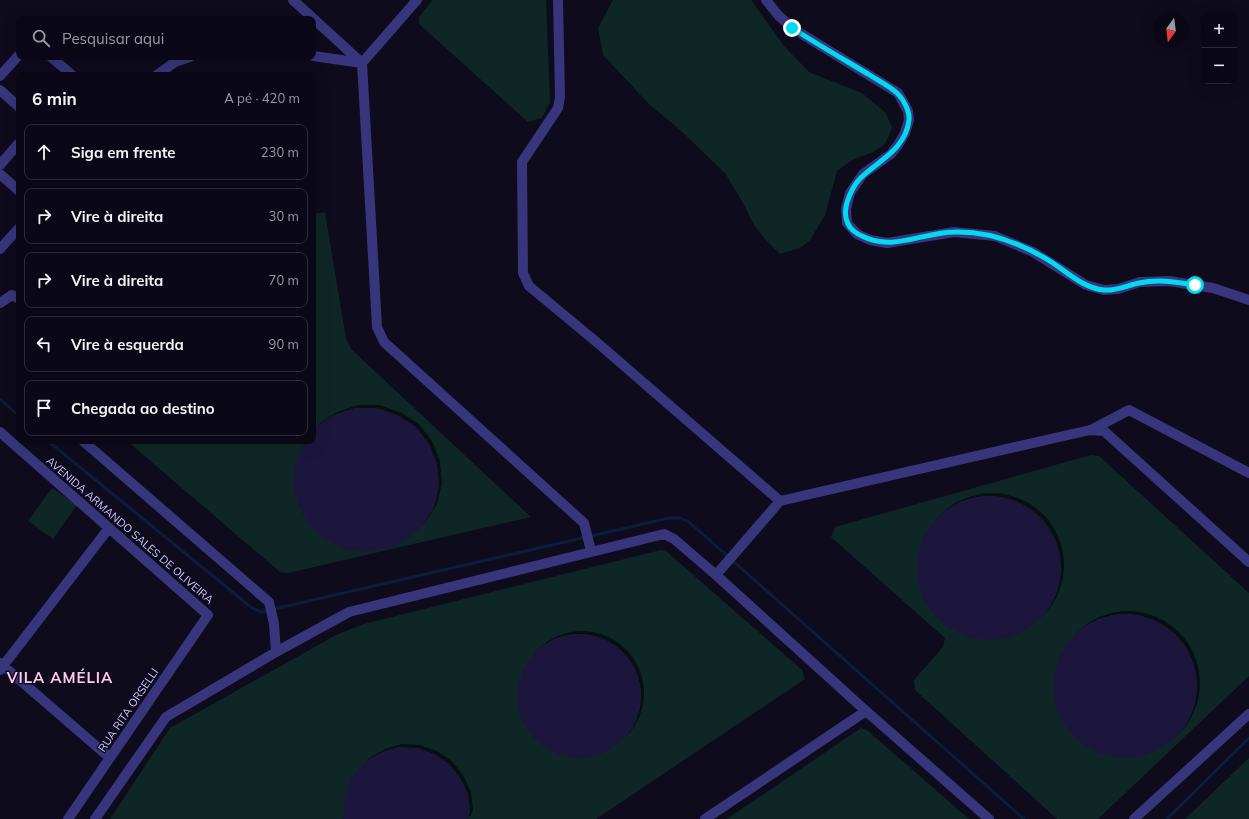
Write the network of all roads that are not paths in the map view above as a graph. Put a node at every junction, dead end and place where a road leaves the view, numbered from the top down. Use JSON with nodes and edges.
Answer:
{"nodes":[{"id":1,"x":294,"y":0,"type":"edge"},
{"id":2,"x":417,"y":0,"type":"edge"},
{"id":3,"x":558,"y":0,"type":"edge"},
{"id":4,"x":766,"y":0,"type":"edge"},
{"id":5,"x":311,"y":16,"type":"edge"},
{"id":6,"x":316,"y":20,"type":"edge"},
{"id":7,"x":316,"y":56,"type":"edge"},
{"id":8,"x":16,"y":58,"type":"edge"},
{"id":9,"x":55,"y":60,"type":"edge"},
{"id":10,"x":181,"y":60,"type":"edge"},
{"id":11,"x":362,"y":63,"type":"junction"},
{"id":12,"x":69,"y":72,"type":"edge"},
{"id":13,"x":161,"y":72,"type":"edge"},
{"id":14,"x":0,"y":76,"type":"edge"},
{"id":15,"x":0,"y":90,"type":"edge"},
{"id":16,"x":16,"y":104,"type":"edge"},
{"id":17,"x":16,"y":146,"type":"edge"},
{"id":18,"x":0,"y":165,"type":"edge"},
{"id":19,"x":0,"y":174,"type":"edge"},
{"id":20,"x":16,"y":188,"type":"edge"},
{"id":21,"x":16,"y":232,"type":"edge"},
{"id":22,"x":0,"y":249,"type":"edge"},
{"id":23,"x":16,"y":297,"type":"edge"},
{"id":24,"x":1249,"y":300,"type":"edge"},
{"id":25,"x":0,"y":303,"type":"edge"},
{"id":26,"x":1090,"y":430,"type":"junction"},
{"id":27,"x":1,"y":436,"type":"edge"},
{"id":28,"x":86,"y":444,"type":"edge"},
{"id":29,"x":1249,"y":473,"type":"edge"},
{"id":30,"x":780,"y":501,"type":"junction"},
{"id":31,"x":109,"y":528,"type":"junction"},
{"id":32,"x":591,"y":551,"type":"junction"},
{"id":33,"x":1249,"y":562,"type":"edge"},
{"id":34,"x":716,"y":574,"type":"junction"},
{"id":35,"x":208,"y":615,"type":"joint"},
{"id":36,"x":276,"y":652,"type":"junction"},
{"id":37,"x":1,"y":666,"type":"edge"},
{"id":38,"x":866,"y":711,"type":"junction"},
{"id":39,"x":1249,"y":714,"type":"edge"},
{"id":40,"x":110,"y":758,"type":"junction"},
{"id":41,"x":68,"y":819,"type":"edge"},
{"id":42,"x":95,"y":819,"type":"edge"},
{"id":43,"x":705,"y":819,"type":"edge"},
{"id":44,"x":989,"y":819,"type":"edge"},
{"id":45,"x":1134,"y":819,"type":"edge"}],
"edges":[{"from":1,"to":5,"type":"street"},
{"from":2,"to":11,"type":"street"},
{"from":3,"to":30,"type":"street"},
{"from":4,"to":24,"type":"street"},
{"from":6,"to":11,"type":"street"},
{"from":7,"to":11,"type":"street"},
{"from":8,"to":14,"type":"street"},
{"from":9,"to":12,"type":"street"},
{"from":10,"to":13,"type":"street"},
{"from":11,"to":32,"type":"street"},
{"from":15,"to":16,"type":"street"},
{"from":17,"to":18,"type":"street"},
{"from":19,"to":20,"type":"street"},
{"from":21,"to":22,"type":"street"},
{"from":23,"to":25,"type":"street"},
{"from":26,"to":29,"type":"street"},
{"from":26,"to":30,"type":"street"},
{"from":26,"to":33,"type":"street"},
{"from":27,"to":31,"type":"street","name":"AVENIDA ARMANDO SALES DE OLIVEIRA"},
{"from":28,"to":36,"type":"street"},
{"from":30,"to":34,"type":"street"},
{"from":31,"to":35,"type":"street","name":"AVENIDA ARMANDO SALES DE OLIVEIRA"},
{"from":31,"to":37,"type":"street"},
{"from":32,"to":34,"type":"street"},
{"from":32,"to":36,"type":"street"},
{"from":34,"to":38,"type":"street"},
{"from":35,"to":40,"type":"street","name":"RUA RITA ORSELLI"},
{"from":36,"to":42,"type":"street"},
{"from":37,"to":40,"type":"street"},
{"from":38,"to":43,"type":"street"},
{"from":38,"to":44,"type":"street"},
{"from":39,"to":45,"type":"street"},
{"from":40,"to":41,"type":"street","name":"RUA RITA ORSELLI"}]}
